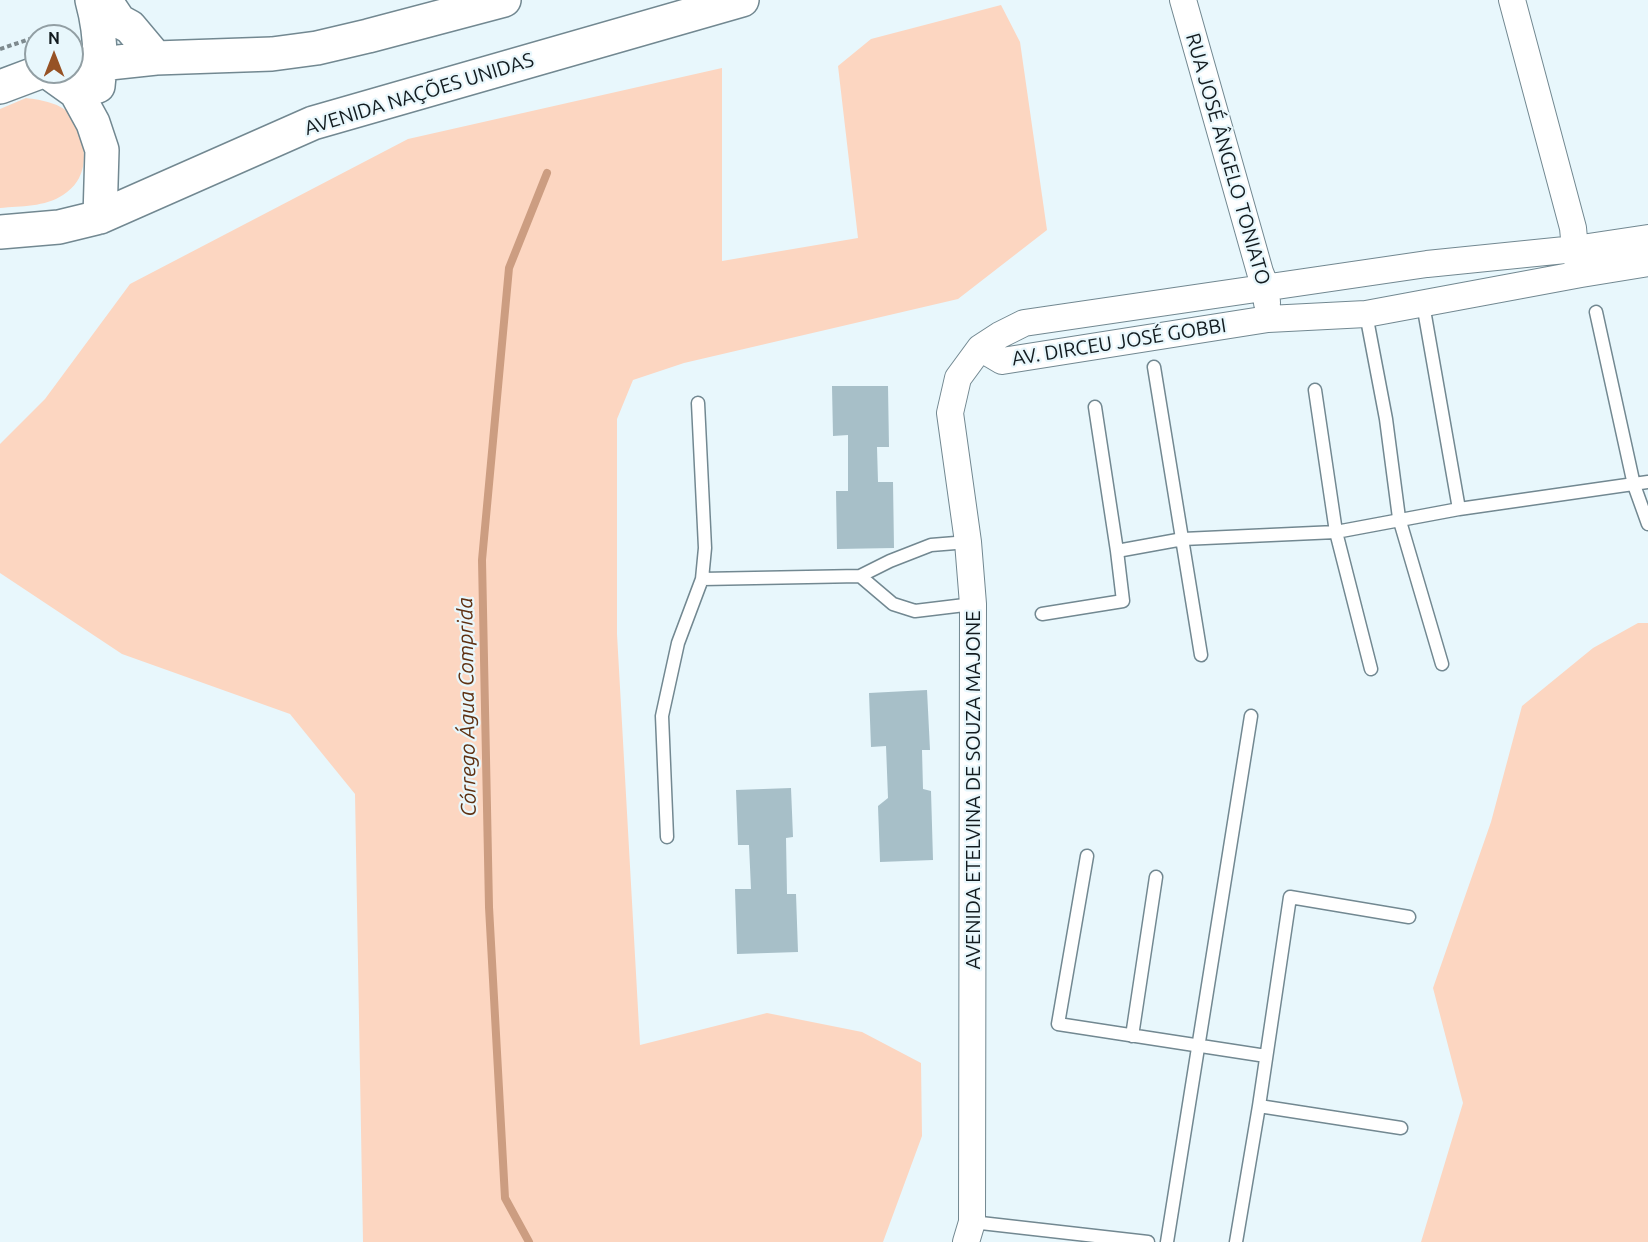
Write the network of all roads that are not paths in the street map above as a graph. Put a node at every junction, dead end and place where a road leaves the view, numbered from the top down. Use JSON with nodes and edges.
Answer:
{"nodes":[{"id":1,"x":92,"y":0,"type":"edge"},
{"id":2,"x":105,"y":0,"type":"edge"},
{"id":3,"x":504,"y":0,"type":"edge"},
{"id":4,"x":742,"y":0,"type":"edge"},
{"id":5,"x":1183,"y":0,"type":"edge"},
{"id":6,"x":1512,"y":0,"type":"edge"},
{"id":7,"x":156,"y":58,"type":"junction"},
{"id":8,"x":86,"y":66,"type":"edge"},
{"id":9,"x":24,"y":78,"type":"edge"},
{"id":10,"x":65,"y":84,"type":"edge"},
{"id":11,"x":0,"y":87,"type":"edge"},
{"id":12,"x":93,"y":123,"type":"junction"},
{"id":13,"x":100,"y":217,"type":"junction"},
{"id":14,"x":0,"y":232,"type":"edge"},
{"id":15,"x":1648,"y":238,"type":"edge"},
{"id":16,"x":1575,"y":249,"type":"junction"},
{"id":17,"x":1648,"y":263,"type":"edge"},
{"id":18,"x":1581,"y":274,"type":"junction"},
{"id":19,"x":1266,"y":288,"type":"junction"},
{"id":20,"x":1423,"y":304,"type":"junction"},
{"id":21,"x":1596,"y":312,"type":"dead end"},
{"id":22,"x":1366,"y":314,"type":"junction"},
{"id":23,"x":1268,"y":319,"type":"junction"},
{"id":24,"x":980,"y":348,"type":"junction"},
{"id":25,"x":1154,"y":367,"type":"dead end"},
{"id":26,"x":1315,"y":390,"type":"dead end"},
{"id":27,"x":698,"y":404,"type":"dead end"},
{"id":28,"x":1095,"y":407,"type":"dead end"},
{"id":29,"x":1648,"y":482,"type":"edge"},
{"id":30,"x":1634,"y":485,"type":"junction"},
{"id":31,"x":1459,"y":508,"type":"junction"},
{"id":32,"x":1399,"y":518,"type":"junction"},
{"id":33,"x":1648,"y":524,"type":"edge"},
{"id":34,"x":1336,"y":532,"type":"junction"},
{"id":35,"x":1183,"y":539,"type":"junction"},
{"id":36,"x":968,"y":542,"type":"junction"},
{"id":37,"x":1117,"y":551,"type":"junction"},
{"id":38,"x":860,"y":576,"type":"junction"},
{"id":39,"x":702,"y":579,"type":"junction"},
{"id":40,"x":973,"y":604,"type":"junction"},
{"id":41,"x":1042,"y":614,"type":"dead end"},
{"id":42,"x":1200,"y":655,"type":"dead end"},
{"id":43,"x":1442,"y":664,"type":"dead end"},
{"id":44,"x":1371,"y":669,"type":"dead end"},
{"id":45,"x":1251,"y":716,"type":"dead end"},
{"id":46,"x":667,"y":837,"type":"dead end"},
{"id":47,"x":1086,"y":855,"type":"dead end"},
{"id":48,"x":1156,"y":877,"type":"dead end"},
{"id":49,"x":1409,"y":917,"type":"dead end"},
{"id":50,"x":1132,"y":1036,"type":"junction"},
{"id":51,"x":1200,"y":1046,"type":"junction"},
{"id":52,"x":1266,"y":1056,"type":"junction"},
{"id":53,"x":1259,"y":1106,"type":"junction"},
{"id":54,"x":1401,"y":1128,"type":"dead end"},
{"id":55,"x":969,"y":1232,"type":"edge"},
{"id":56,"x":1148,"y":1242,"type":"edge"},
{"id":57,"x":1167,"y":1242,"type":"edge"},
{"id":58,"x":1236,"y":1242,"type":"edge"}],
"edges":[{"from":1,"to":8,"type":"main road"},
{"from":2,"to":7,"type":"main road"},
{"from":3,"to":7,"type":"main road"},
{"from":4,"to":13,"type":"main road","name":"AVENIDA NAÇÕES UNIDAS"},
{"from":5,"to":19,"type":"street","name":"RUA JOSÉ ÂNGELO TONIATO"},
{"from":6,"to":16,"type":"street"},
{"from":7,"to":8,"type":"main road"},
{"from":8,"to":12,"type":"main road"},
{"from":9,"to":11,"type":"main road"},
{"from":10,"to":12,"type":"main road"},
{"from":12,"to":13,"type":"main road"},
{"from":13,"to":14,"type":"main road","name":"AVENIDA NAÇÕES UNIDAS"},
{"from":15,"to":16,"type":"street","name":"AV. DIRCEU JOSÉ GOBBI"},
{"from":16,"to":18,"type":"street"},
{"from":16,"to":19,"type":"street","name":"AV. DIRCEU JOSÉ GOBBI"},
{"from":17,"to":18,"type":"street","name":"AV. DIRCEU JOSÉ GOBBI"},
{"from":18,"to":20,"type":"street","name":"AV. DIRCEU JOSÉ GOBBI"},
{"from":19,"to":23,"type":"street","name":"RUA JOSÉ ÂNGELO TONIATO"},
{"from":19,"to":24,"type":"street","name":"AV. DIRCEU JOSÉ GOBBI"},
{"from":20,"to":22,"type":"street","name":"AV. DIRCEU JOSÉ GOBBI"},
{"from":20,"to":31,"type":"lane"},
{"from":21,"to":30,"type":"lane"},
{"from":22,"to":23,"type":"street","name":"AV. DIRCEU JOSÉ GOBBI"},
{"from":22,"to":32,"type":"lane"},
{"from":23,"to":24,"type":"street","name":"AV. DIRCEU JOSÉ GOBBI"},
{"from":24,"to":36,"type":"street","name":"AVENIDA ETELVINA DE SOUZA MAJONE"},
{"from":25,"to":35,"type":"lane"},
{"from":26,"to":34,"type":"lane"},
{"from":27,"to":39,"type":"lane"},
{"from":28,"to":37,"type":"lane"},
{"from":29,"to":30,"type":"lane"},
{"from":30,"to":31,"type":"lane"},
{"from":30,"to":33,"type":"lane"},
{"from":31,"to":32,"type":"lane"},
{"from":32,"to":34,"type":"lane"},
{"from":32,"to":43,"type":"lane"},
{"from":34,"to":35,"type":"lane"},
{"from":34,"to":44,"type":"lane"},
{"from":35,"to":37,"type":"lane"},
{"from":35,"to":42,"type":"lane"},
{"from":36,"to":38,"type":"lane"},
{"from":36,"to":40,"type":"street","name":"AVENIDA ETELVINA DE SOUZA MAJONE"},
{"from":37,"to":41,"type":"lane"},
{"from":38,"to":39,"type":"lane"},
{"from":38,"to":40,"type":"lane"},
{"from":39,"to":46,"type":"lane"},
{"from":40,"to":55,"type":"street","name":"AVENIDA ETELVINA DE SOUZA MAJONE"},
{"from":45,"to":51,"type":"lane"},
{"from":47,"to":50,"type":"lane"},
{"from":48,"to":50,"type":"lane"},
{"from":49,"to":52,"type":"lane"},
{"from":50,"to":51,"type":"lane"},
{"from":51,"to":52,"type":"lane"},
{"from":51,"to":57,"type":"lane"},
{"from":52,"to":53,"type":"lane"},
{"from":53,"to":54,"type":"lane"},
{"from":53,"to":58,"type":"lane"},
{"from":55,"to":56,"type":"lane"}]}
